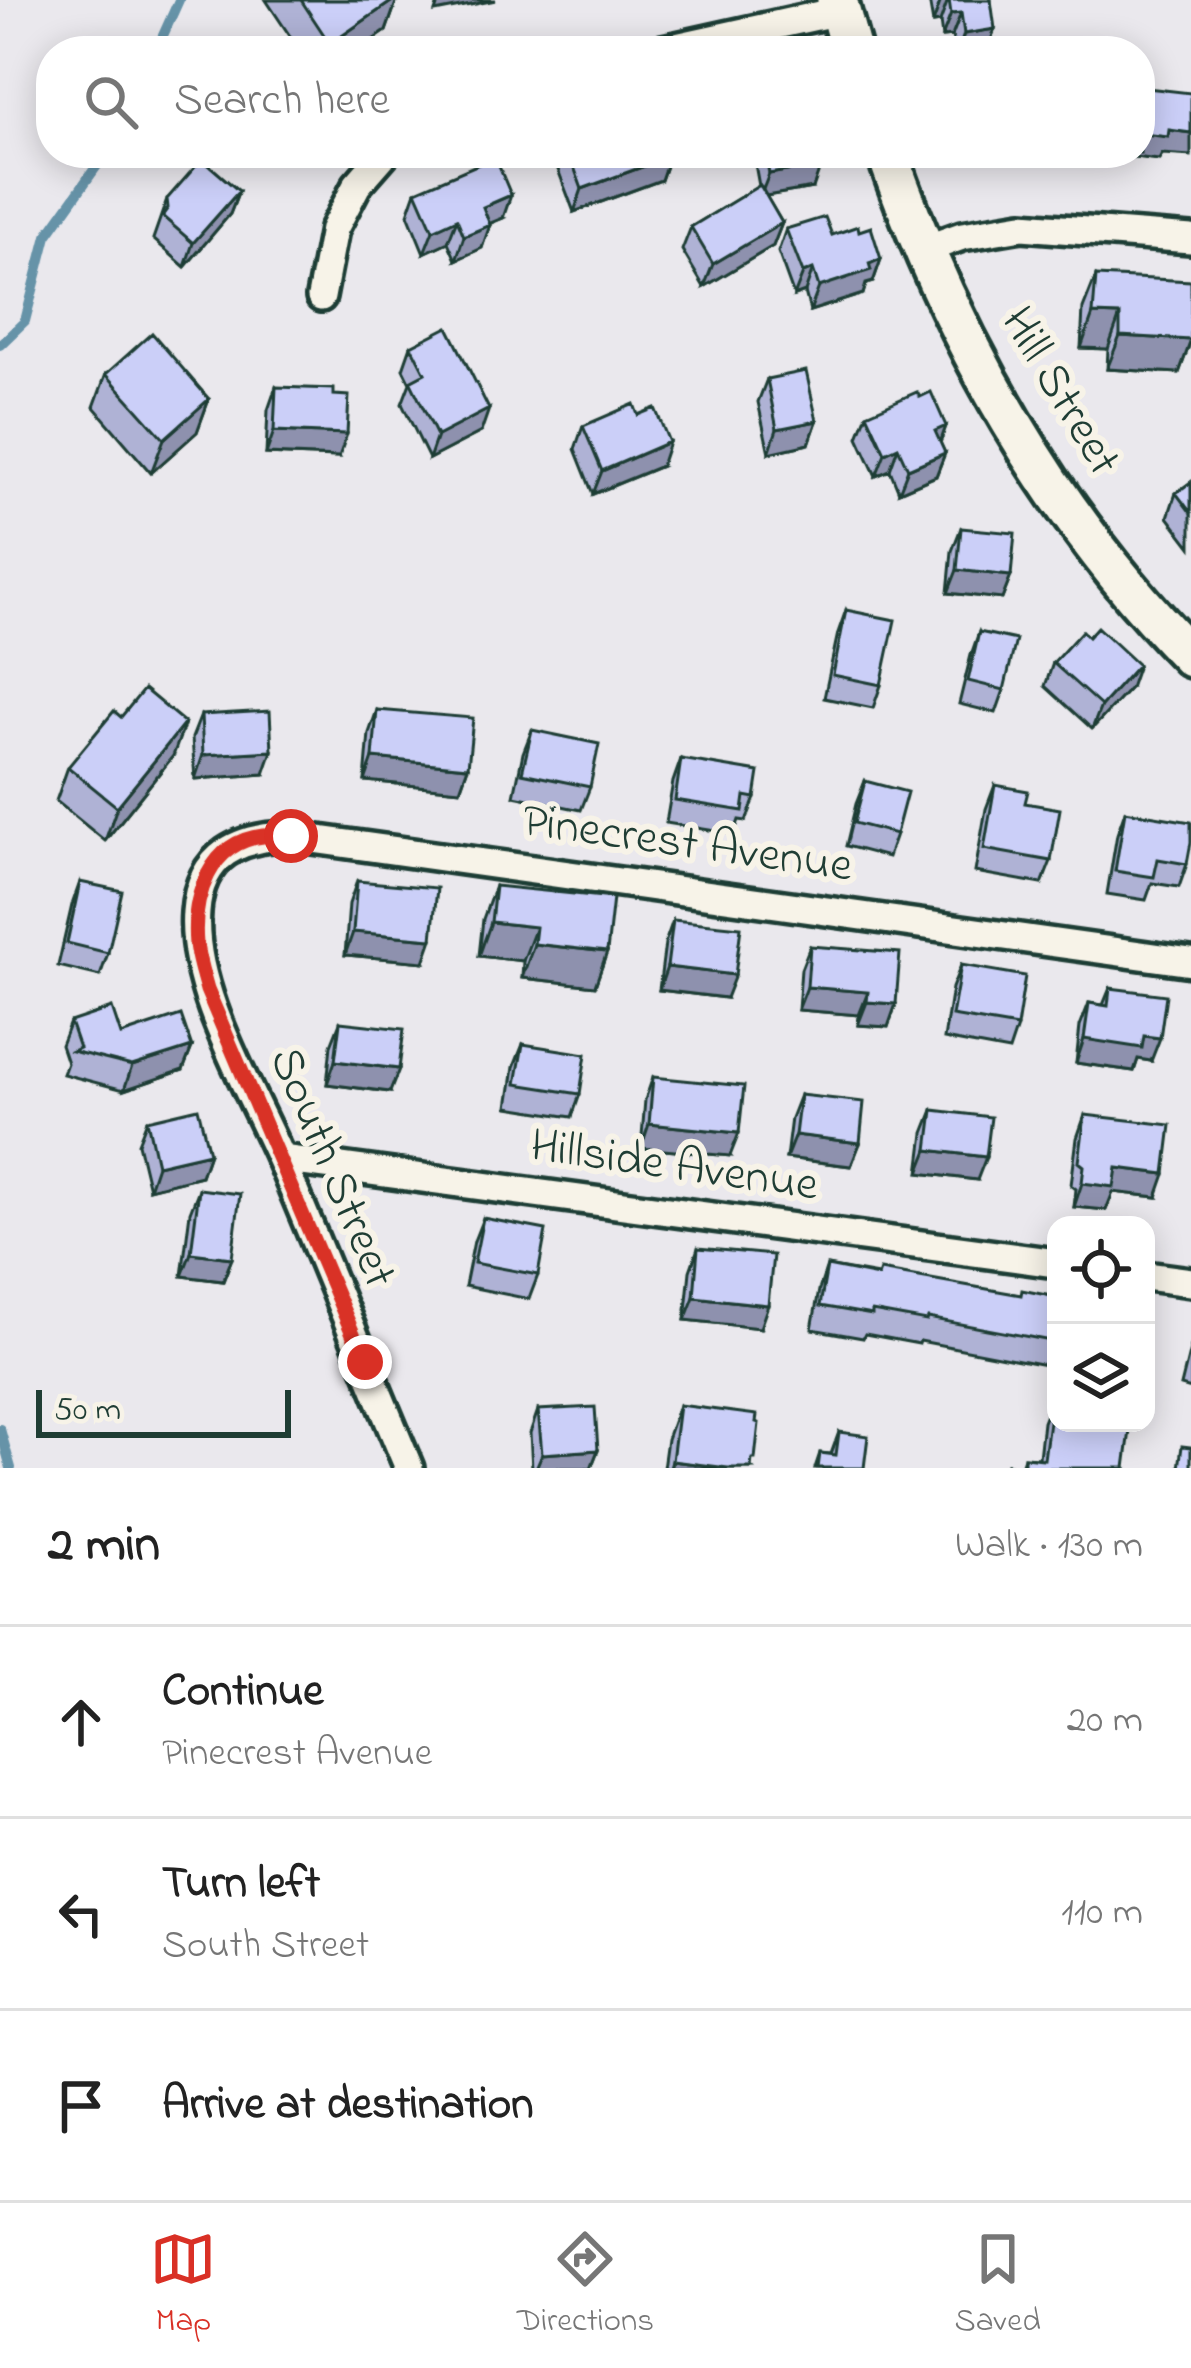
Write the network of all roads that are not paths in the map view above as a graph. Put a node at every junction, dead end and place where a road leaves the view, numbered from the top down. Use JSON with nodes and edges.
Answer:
{"nodes":[{"id":1,"x":838,"y":5,"type":"edge"},
{"id":2,"x":717,"y":36,"type":"edge"},
{"id":3,"x":847,"y":36,"type":"edge"},
{"id":4,"x":372,"y":168,"type":"edge"},
{"id":5,"x":892,"y":168,"type":"edge"},
{"id":6,"x":1191,"y":239,"type":"edge"},
{"id":7,"x":923,"y":250,"type":"junction"},
{"id":8,"x":320,"y":297,"type":"dead end"},
{"id":9,"x":1191,"y":657,"type":"edge"},
{"id":10,"x":198,"y":897,"type":"joint"},
{"id":11,"x":1191,"y":962,"type":"edge"},
{"id":12,"x":281,"y":1159,"type":"junction"},
{"id":13,"x":1047,"y":1262,"type":"edge"},
{"id":14,"x":1155,"y":1277,"type":"edge"},
{"id":15,"x":1191,"y":1282,"type":"edge"},
{"id":16,"x":409,"y":1468,"type":"edge"}],
"edges":[{"from":1,"to":2,"type":"street"},
{"from":1,"to":3,"type":"main road"},
{"from":4,"to":8,"type":"street"},
{"from":5,"to":7,"type":"main road","name":"Hill Street"},
{"from":6,"to":7,"type":"street"},
{"from":7,"to":9,"type":"main road","name":"Hill Street"},
{"from":10,"to":11,"type":"street","name":"Pinecrest Avenue"},
{"from":10,"to":12,"type":"street","name":"South Street"},
{"from":12,"to":13,"type":"street","name":"Hillside Avenue"},
{"from":12,"to":16,"type":"street","name":"South Street"},
{"from":14,"to":15,"type":"street"}]}
